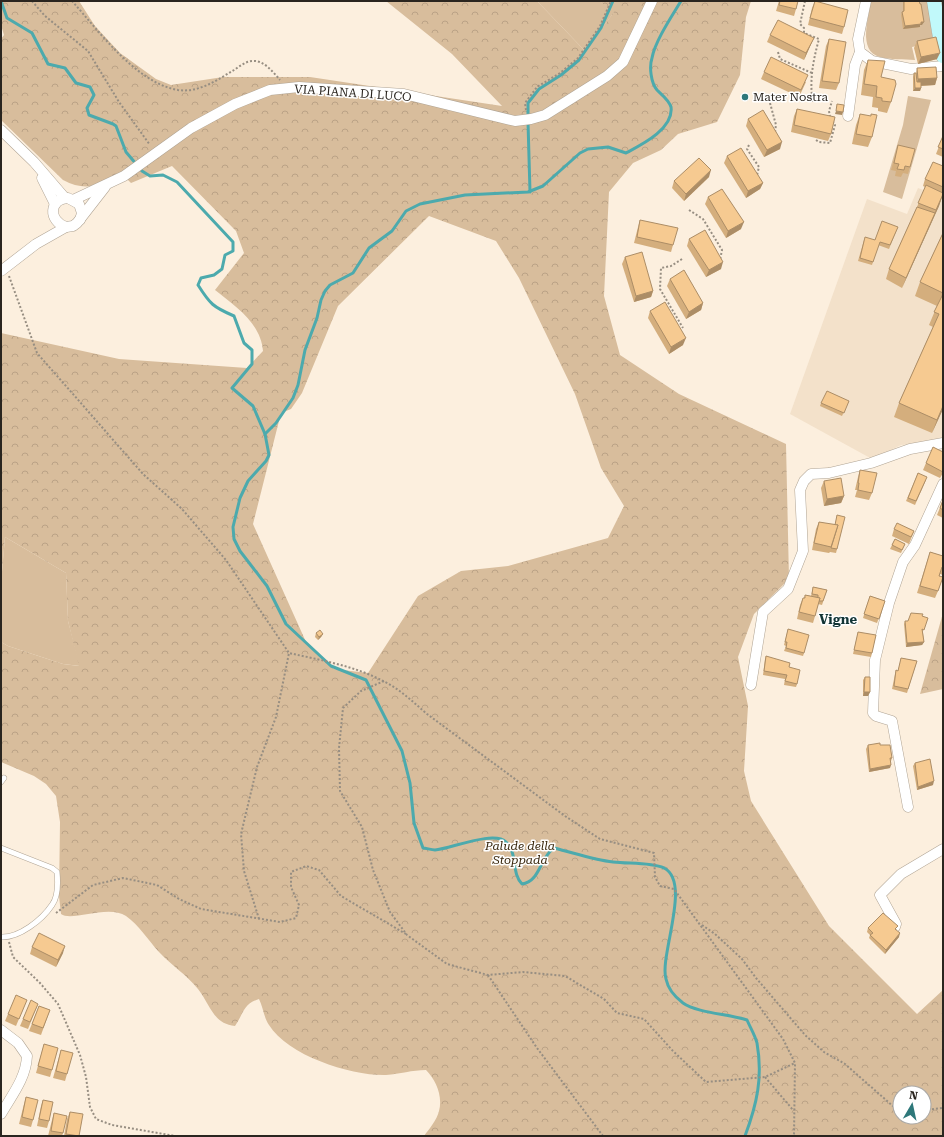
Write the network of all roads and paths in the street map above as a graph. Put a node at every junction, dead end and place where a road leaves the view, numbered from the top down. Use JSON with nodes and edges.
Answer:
{"nodes":[{"id":1,"x":32,"y":1,"type":"edge"},
{"id":2,"x":72,"y":1,"type":"edge"},
{"id":3,"x":611,"y":1,"type":"edge"},
{"id":4,"x":652,"y":1,"type":"edge"},
{"id":5,"x":805,"y":1,"type":"edge"},
{"id":6,"x":866,"y":1,"type":"edge"},
{"id":7,"x":934,"y":1,"type":"edge"},
{"id":8,"x":778,"y":52,"type":"dead end"},
{"id":9,"x":860,"y":52,"type":"junction"},
{"id":10,"x":943,"y":56,"type":"edge"},
{"id":11,"x":943,"y":66,"type":"edge"},
{"id":12,"x":812,"y":73,"type":"junction"},
{"id":13,"x":288,"y":88,"type":"junction"},
{"id":14,"x":832,"y":101,"type":"dead end"},
{"id":15,"x":770,"y":103,"type":"dead end"},
{"id":16,"x":813,"y":103,"type":"dead end"},
{"id":17,"x":848,"y":116,"type":"dead end"},
{"id":18,"x":526,"y":120,"type":"junction"},
{"id":19,"x":1,"y":130,"type":"edge"},
{"id":20,"x":774,"y":135,"type":"edge"},
{"id":21,"x":816,"y":140,"type":"dead end"},
{"id":22,"x":749,"y":145,"type":"dead end"},
{"id":23,"x":155,"y":153,"type":"junction"},
{"id":24,"x":34,"y":162,"type":"junction"},
{"id":25,"x":757,"y":177,"type":"edge"},
{"id":26,"x":106,"y":185,"type":"junction"},
{"id":27,"x":69,"y":199,"type":"junction"},
{"id":28,"x":55,"y":204,"type":"junction"},
{"id":29,"x":689,"y":210,"type":"dead end"},
{"id":30,"x":55,"y":220,"type":"junction"},
{"id":31,"x":79,"y":222,"type":"junction"},
{"id":32,"x":66,"y":227,"type":"junction"},
{"id":33,"x":36,"y":244,"type":"junction"},
{"id":34,"x":682,"y":260,"type":"dead end"},
{"id":35,"x":720,"y":261,"type":"edge"},
{"id":36,"x":4,"y":269,"type":"edge"},
{"id":37,"x":683,"y":328,"type":"dead end"},
{"id":38,"x":943,"y":444,"type":"edge"},
{"id":39,"x":943,"y":484,"type":"edge"},
{"id":40,"x":289,"y":653,"type":"junction"},
{"id":41,"x":384,"y":681,"type":"junction"},
{"id":42,"x":751,"y":685,"type":"dead end"},
{"id":43,"x":908,"y":807,"type":"dead end"},
{"id":44,"x":1,"y":848,"type":"edge"},
{"id":45,"x":943,"y":849,"type":"edge"},
{"id":46,"x":51,"y":917,"type":"dead end"},
{"id":47,"x":259,"y":919,"type":"junction"},
{"id":48,"x":701,"y":925,"type":"junction"},
{"id":49,"x":895,"y":927,"type":"edge"},
{"id":50,"x":407,"y":935,"type":"junction"},
{"id":51,"x":1,"y":937,"type":"edge"},
{"id":52,"x":8,"y":937,"type":"junction"},
{"id":53,"x":488,"y":975,"type":"junction"},
{"id":54,"x":1,"y":1030,"type":"edge"},
{"id":55,"x":795,"y":1063,"type":"junction"},
{"id":56,"x":765,"y":1077,"type":"junction"},
{"id":57,"x":892,"y":1106,"type":"edge"},
{"id":58,"x":943,"y":1108,"type":"edge"},
{"id":59,"x":932,"y":1109,"type":"edge"},
{"id":60,"x":794,"y":1111,"type":"junction"},
{"id":61,"x":1,"y":1114,"type":"edge"},
{"id":62,"x":175,"y":1136,"type":"edge"},
{"id":63,"x":603,"y":1136,"type":"edge"},
{"id":64,"x":794,"y":1136,"type":"edge"}],
"edges":[{"from":1,"to":23,"type":"path"},
{"from":2,"to":13,"type":"path"},
{"from":3,"to":18,"type":"path"},
{"from":4,"to":18,"type":"street","name":"VIA PIANA DI LUCO"},
{"from":5,"to":12,"type":"path"},
{"from":6,"to":9,"type":"street"},
{"from":7,"to":10,"type":"main road"},
{"from":8,"to":12,"type":"path"},
{"from":9,"to":11,"type":"street"},
{"from":9,"to":17,"type":"street"},
{"from":12,"to":16,"type":"path"},
{"from":13,"to":18,"type":"street","name":"VIA PIANA DI LUCO"},
{"from":13,"to":23,"type":"street","name":"VIA PIANA DI LUCO"},
{"from":14,"to":21,"type":"path"},
{"from":15,"to":20,"type":"path"},
{"from":19,"to":24,"type":"street"},
{"from":22,"to":25,"type":"path"},
{"from":23,"to":26,"type":"street","name":"VIA PIANA DI LUCO"},
{"from":24,"to":27,"type":"street"},
{"from":24,"to":28,"type":"street"},
{"from":26,"to":27,"type":"street","name":"VIA PIANA DI LUCO"},
{"from":26,"to":31,"type":"street"},
{"from":27,"to":28,"type":"street"},
{"from":27,"to":31,"type":"street"},
{"from":28,"to":30,"type":"street"},
{"from":29,"to":35,"type":"path"},
{"from":30,"to":32,"type":"street"},
{"from":30,"to":33,"type":"street"},
{"from":31,"to":32,"type":"street"},
{"from":32,"to":33,"type":"street"},
{"from":33,"to":36,"type":"street"},
{"from":34,"to":37,"type":"path"},
{"from":36,"to":40,"type":"path"},
{"from":38,"to":42,"type":"street"},
{"from":39,"to":43,"type":"street"},
{"from":40,"to":41,"type":"path"},
{"from":40,"to":47,"type":"path"},
{"from":41,"to":48,"type":"path"},
{"from":41,"to":50,"type":"path"},
{"from":44,"to":52,"type":"lane"},
{"from":45,"to":49,"type":"street"},
{"from":46,"to":47,"type":"path"},
{"from":47,"to":50,"type":"path"},
{"from":48,"to":55,"type":"path"},
{"from":48,"to":57,"type":"path"},
{"from":50,"to":53,"type":"path"},
{"from":51,"to":52,"type":"lane"},
{"from":52,"to":62,"type":"path"},
{"from":53,"to":56,"type":"path"},
{"from":53,"to":63,"type":"path"},
{"from":54,"to":61,"type":"street"},
{"from":55,"to":56,"type":"path"},
{"from":55,"to":60,"type":"path"},
{"from":56,"to":60,"type":"path"},
{"from":58,"to":59,"type":"path"},
{"from":60,"to":64,"type":"path"}]}
